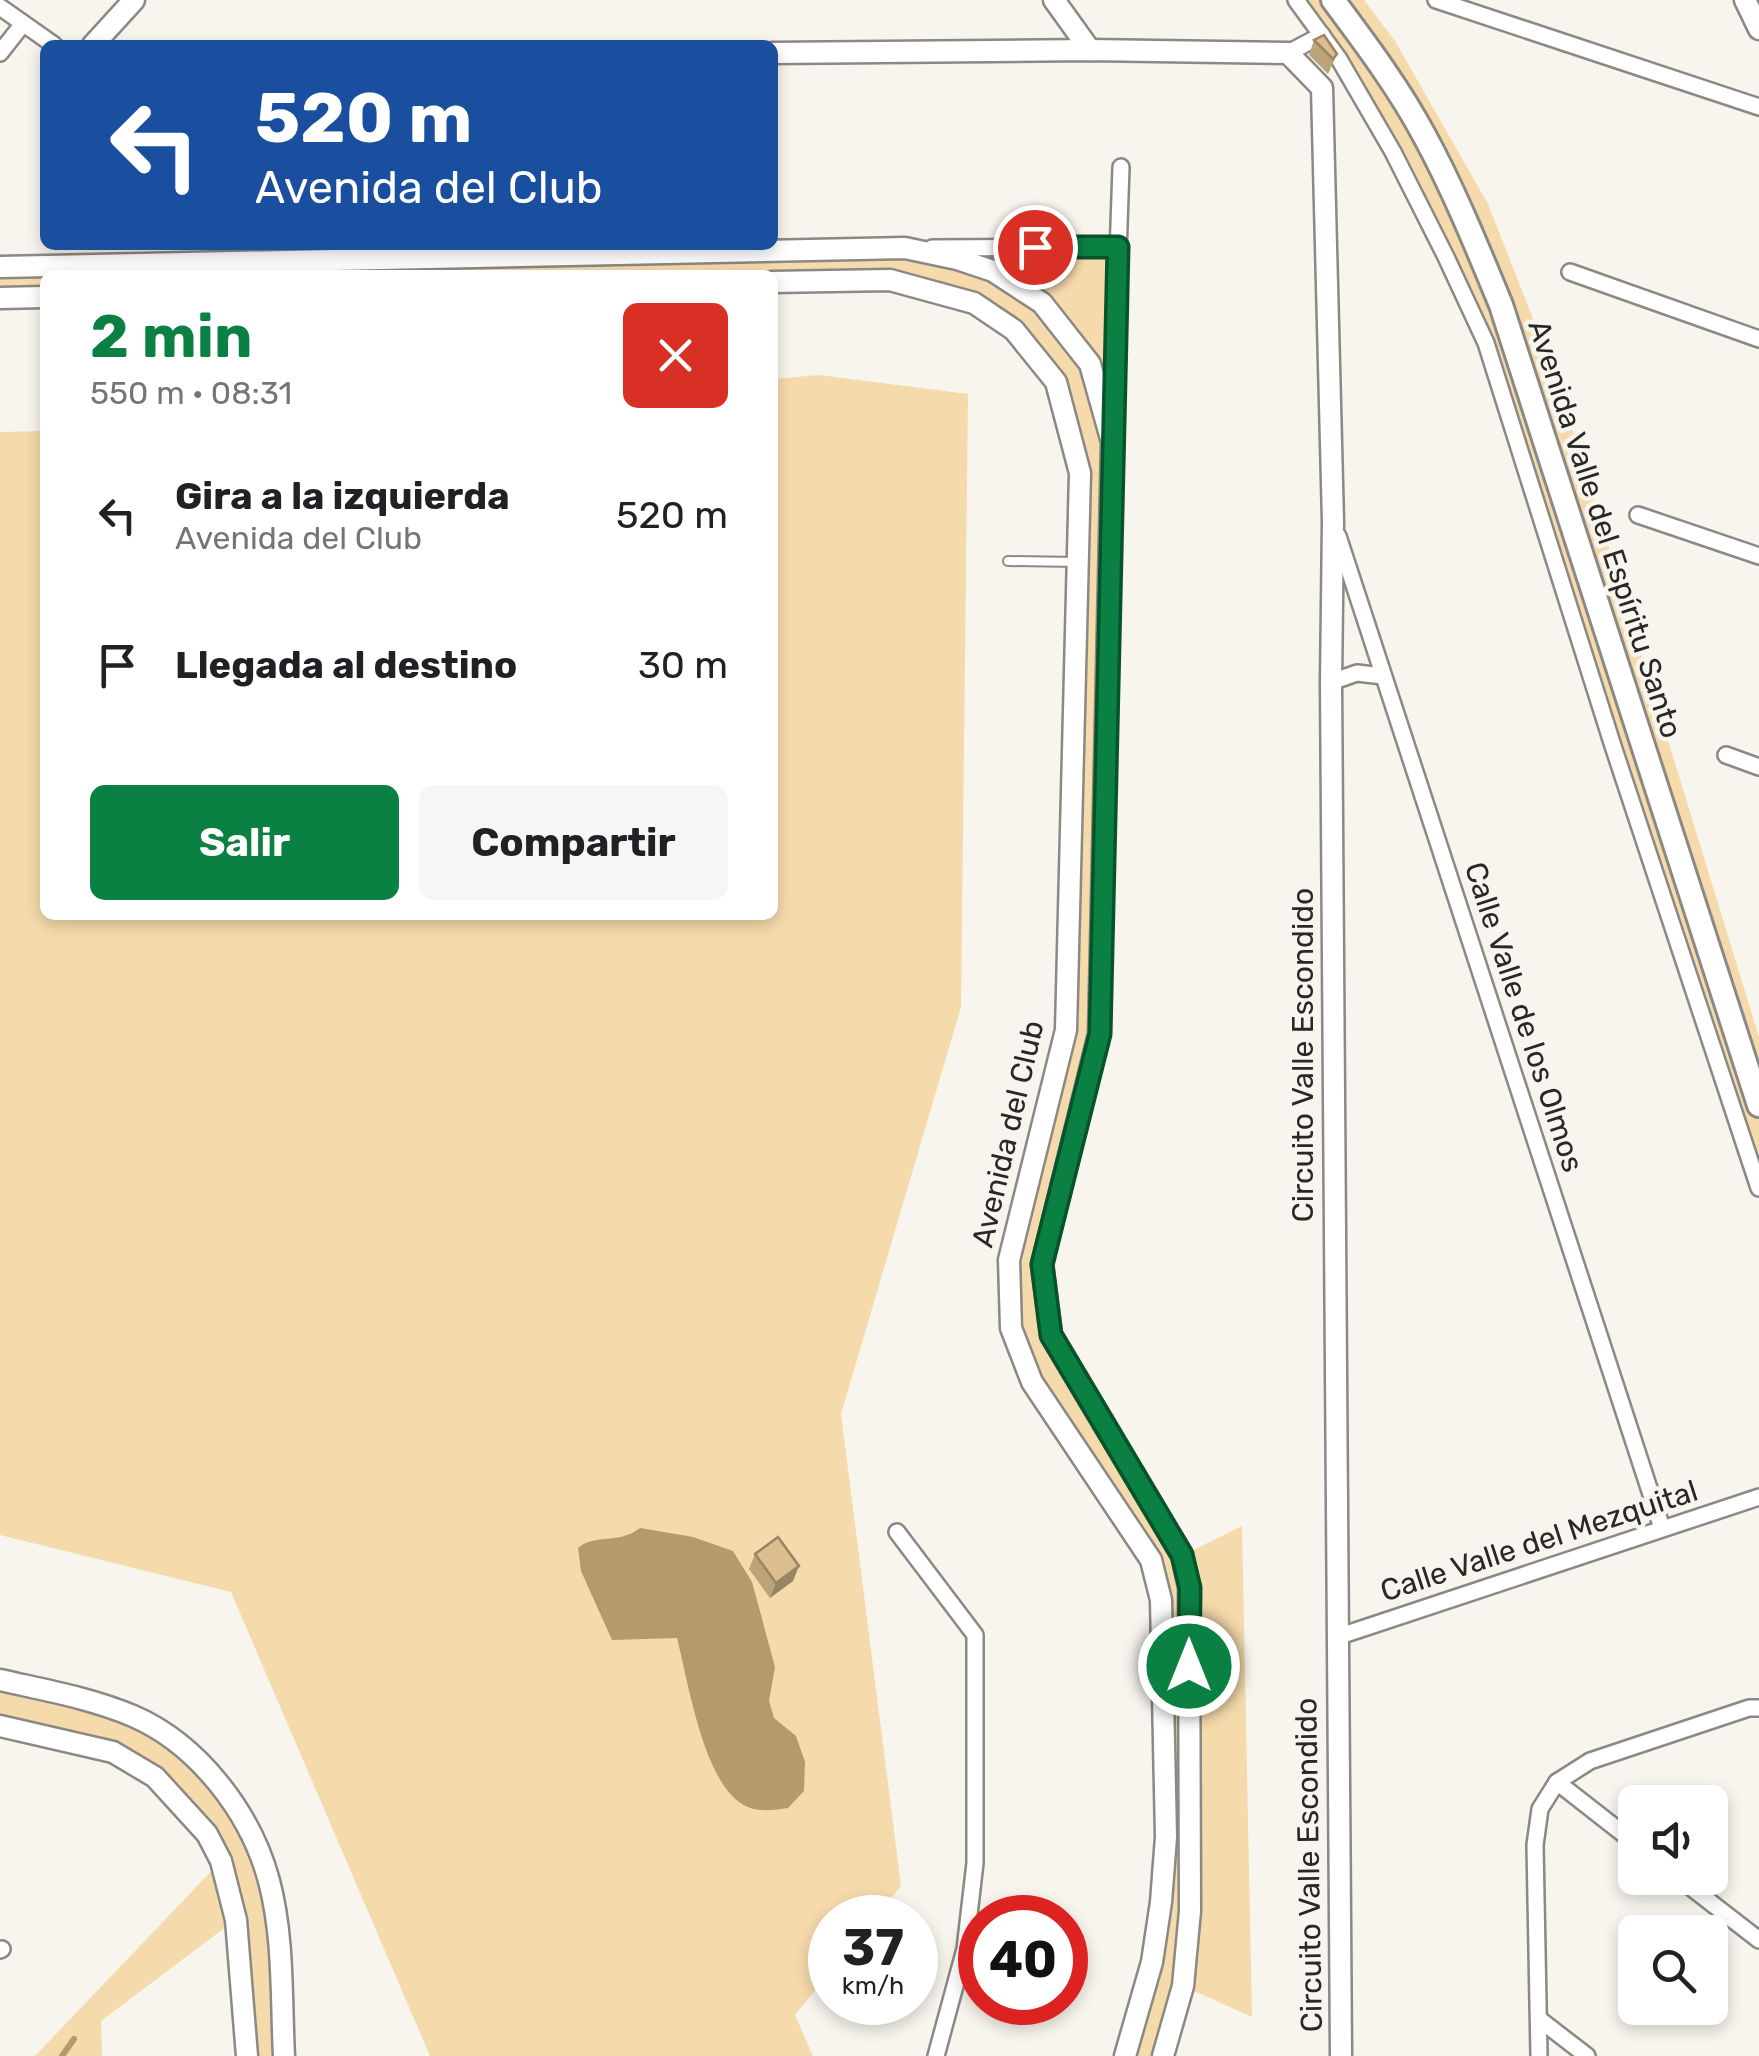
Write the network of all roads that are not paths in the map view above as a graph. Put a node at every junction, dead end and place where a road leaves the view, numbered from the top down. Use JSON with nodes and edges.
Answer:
{"nodes":[{"id":1,"x":134,"y":0,"type":"edge"},
{"id":2,"x":1054,"y":0,"type":"edge"},
{"id":3,"x":1296,"y":0,"type":"edge"},
{"id":4,"x":1333,"y":0,"type":"edge"},
{"id":5,"x":1436,"y":0,"type":"edge"},
{"id":6,"x":1746,"y":0,"type":"edge"},
{"id":7,"x":0,"y":7,"type":"edge"},
{"id":8,"x":22,"y":25,"type":"junction"},
{"id":9,"x":1759,"y":30,"type":"edge"},
{"id":10,"x":1322,"y":35,"type":"junction"},
{"id":11,"x":46,"y":40,"type":"edge"},
{"id":12,"x":98,"y":40,"type":"edge"},
{"id":13,"x":1090,"y":50,"type":"junction"},
{"id":14,"x":0,"y":53,"type":"edge"},
{"id":15,"x":1288,"y":53,"type":"junction"},
{"id":16,"x":778,"y":54,"type":"edge"},
{"id":17,"x":1339,"y":60,"type":"junction"},
{"id":18,"x":1322,"y":88,"type":"junction"},
{"id":19,"x":1759,"y":108,"type":"edge"},
{"id":20,"x":1120,"y":167,"type":"dead end"},
{"id":21,"x":1118,"y":247,"type":"junction"},
{"id":22,"x":905,"y":248,"type":"junction"},
{"id":23,"x":0,"y":267,"type":"edge"},
{"id":24,"x":1570,"y":272,"type":"dead end"},
{"id":25,"x":778,"y":282,"type":"edge"},
{"id":26,"x":40,"y":297,"type":"edge"},
{"id":27,"x":0,"y":298,"type":"edge"},
{"id":28,"x":1759,"y":339,"type":"edge"},
{"id":29,"x":1112,"y":442,"type":"junction"},
{"id":30,"x":1112,"y":472,"type":"junction"},
{"id":31,"x":1080,"y":473,"type":"junction"},
{"id":32,"x":1638,"y":516,"type":"dead end"},
{"id":33,"x":1333,"y":522,"type":"junction"},
{"id":34,"x":1759,"y":556,"type":"edge"},
{"id":35,"x":1008,"y":561,"type":"dead end"},
{"id":36,"x":1078,"y":562,"type":"junction"},
{"id":37,"x":1383,"y":676,"type":"junction"},
{"id":38,"x":1331,"y":682,"type":"junction"},
{"id":39,"x":1726,"y":755,"type":"dead end"},
{"id":40,"x":1759,"y":767,"type":"edge"},
{"id":41,"x":1759,"y":1105,"type":"edge"},
{"id":42,"x":1759,"y":1188,"type":"edge"},
{"id":43,"x":1759,"y":1497,"type":"edge"},
{"id":44,"x":1662,"y":1528,"type":"junction"},
{"id":45,"x":897,"y":1532,"type":"dead end"},
{"id":46,"x":1188,"y":1633,"type":"junction"},
{"id":47,"x":1162,"y":1635,"type":"junction"},
{"id":48,"x":1337,"y":1637,"type":"junction"},
{"id":49,"x":0,"y":1680,"type":"edge"},
{"id":50,"x":1759,"y":1708,"type":"edge"},
{"id":51,"x":0,"y":1726,"type":"edge"},
{"id":52,"x":1557,"y":1782,"type":"junction"},
{"id":53,"x":1618,"y":1830,"type":"edge"},
{"id":54,"x":1701,"y":1895,"type":"edge"},
{"id":55,"x":1759,"y":1940,"type":"edge"},
{"id":56,"x":1539,"y":2019,"type":"junction"},
{"id":57,"x":247,"y":2056,"type":"edge"},
{"id":58,"x":284,"y":2056,"type":"edge"},
{"id":59,"x":936,"y":2056,"type":"edge"},
{"id":60,"x":1125,"y":2056,"type":"edge"},
{"id":61,"x":1164,"y":2056,"type":"edge"},
{"id":62,"x":1341,"y":2056,"type":"edge"},
{"id":63,"x":1540,"y":2056,"type":"edge"},
{"id":64,"x":1587,"y":2056,"type":"edge"}],
"edges":[{"from":1,"to":12,"type":"street"},
{"from":2,"to":13,"type":"street"},
{"from":3,"to":10,"type":"street"},
{"from":4,"to":41,"type":"main road","name":"Avenida Valle del Espíritu Santo"},
{"from":5,"to":19,"type":"street"},
{"from":6,"to":9,"type":"street"},
{"from":7,"to":8,"type":"street"},
{"from":8,"to":11,"type":"street"},
{"from":8,"to":14,"type":"street"},
{"from":10,"to":15,"type":"street"},
{"from":10,"to":17,"type":"street"},
{"from":13,"to":15,"type":"street"},
{"from":13,"to":16,"type":"street"},
{"from":15,"to":18,"type":"street"},
{"from":17,"to":18,"type":"street"},
{"from":17,"to":42,"type":"street"},
{"from":18,"to":33,"type":"street","name":"Circuito Valle Escondido"},
{"from":20,"to":21,"type":"street","name":"Avenida del Club"},
{"from":21,"to":22,"type":"street","name":"Avenida del Club"},
{"from":21,"to":29,"type":"street","name":"Avenida del Club"},
{"from":22,"to":23,"type":"street","name":"Avenida del Club"},
{"from":22,"to":29,"type":"street","name":"Avenida del Club"},
{"from":24,"to":28,"type":"street"},
{"from":25,"to":31,"type":"street","name":"Avenida del Club"},
{"from":26,"to":27,"type":"street"},
{"from":29,"to":30,"type":"street","name":"Avenida del Club"},
{"from":30,"to":31,"type":"street"},
{"from":30,"to":46,"type":"street","name":"Avenida del Club"},
{"from":31,"to":36,"type":"street","name":"Avenida del Club"},
{"from":32,"to":34,"type":"street"},
{"from":33,"to":37,"type":"street","name":"Calle Valle de los Olmos"},
{"from":33,"to":38,"type":"street","name":"Circuito Valle Escondido"},
{"from":35,"to":36,"type":"lane"},
{"from":36,"to":47,"type":"street","name":"Avenida del Club"},
{"from":37,"to":38,"type":"street"},
{"from":37,"to":44,"type":"street","name":"Calle Valle de los Olmos"},
{"from":38,"to":48,"type":"street","name":"Circuito Valle Escondido"},
{"from":39,"to":40,"type":"street"},
{"from":43,"to":44,"type":"street","name":"Calle Valle del Mezquital"},
{"from":44,"to":48,"type":"street","name":"Calle Valle del Mezquital"},
{"from":45,"to":59,"type":"street"},
{"from":46,"to":47,"type":"street"},
{"from":46,"to":61,"type":"street","name":"Avenida del Club"},
{"from":47,"to":60,"type":"street","name":"Avenida del Club"},
{"from":48,"to":62,"type":"street","name":"Circuito Valle Escondido"},
{"from":49,"to":58,"type":"street"},
{"from":50,"to":52,"type":"street"},
{"from":51,"to":57,"type":"street"},
{"from":52,"to":53,"type":"street"},
{"from":52,"to":56,"type":"street"},
{"from":54,"to":55,"type":"street"},
{"from":56,"to":63,"type":"street"},
{"from":56,"to":64,"type":"street"}]}
